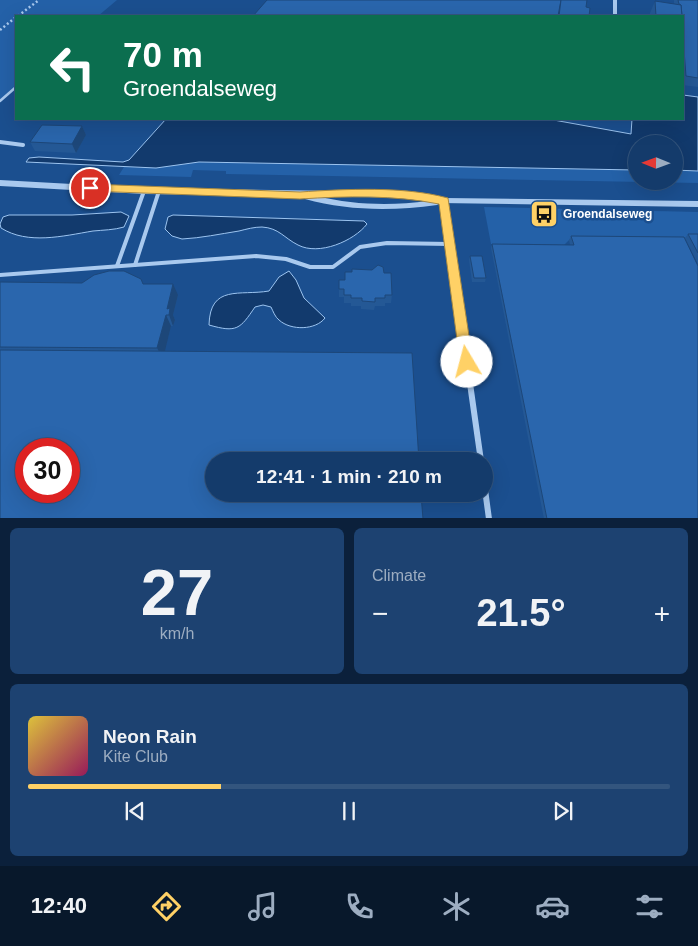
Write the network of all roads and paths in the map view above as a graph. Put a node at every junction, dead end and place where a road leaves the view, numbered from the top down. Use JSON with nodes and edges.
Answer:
{"nodes":[{"id":1,"x":39,"y":0,"type":"edge"},
{"id":2,"x":615,"y":0,"type":"edge"},
{"id":3,"x":20,"y":15,"type":"edge"},
{"id":4,"x":615,"y":15,"type":"edge"},
{"id":5,"x":15,"y":19,"type":"edge"},
{"id":6,"x":0,"y":30,"type":"edge"},
{"id":7,"x":15,"y":88,"type":"edge"},
{"id":8,"x":0,"y":101,"type":"edge"},
{"id":9,"x":0,"y":142,"type":"edge"},
{"id":10,"x":23,"y":145,"type":"dead end"},
{"id":11,"x":0,"y":183,"type":"edge"},
{"id":12,"x":144,"y":190,"type":"junction"},
{"id":13,"x":159,"y":191,"type":"junction"},
{"id":14,"x":444,"y":201,"type":"junction"},
{"id":15,"x":698,"y":204,"type":"edge"},
{"id":16,"x":450,"y":244,"type":"junction"},
{"id":17,"x":135,"y":265,"type":"junction"},
{"id":18,"x":117,"y":266,"type":"junction"},
{"id":19,"x":0,"y":275,"type":"edge"},
{"id":20,"x":480,"y":452,"type":"edge"},
{"id":21,"x":487,"y":502,"type":"edge"},
{"id":22,"x":489,"y":518,"type":"edge"}],
"edges":[{"from":1,"to":3,"type":"path"},
{"from":2,"to":4,"type":"street"},
{"from":5,"to":6,"type":"path"},
{"from":7,"to":8,"type":"lane"},
{"from":9,"to":10,"type":"lane"},
{"from":11,"to":12,"type":"street"},
{"from":12,"to":13,"type":"street"},
{"from":12,"to":18,"type":"lane"},
{"from":13,"to":14,"type":"street"},
{"from":13,"to":17,"type":"lane"},
{"from":14,"to":15,"type":"street"},
{"from":14,"to":16,"type":"street"},
{"from":16,"to":17,"type":"lane"},
{"from":16,"to":20,"type":"street"},
{"from":17,"to":18,"type":"lane"},
{"from":18,"to":19,"type":"lane"},
{"from":21,"to":22,"type":"street"}]}
